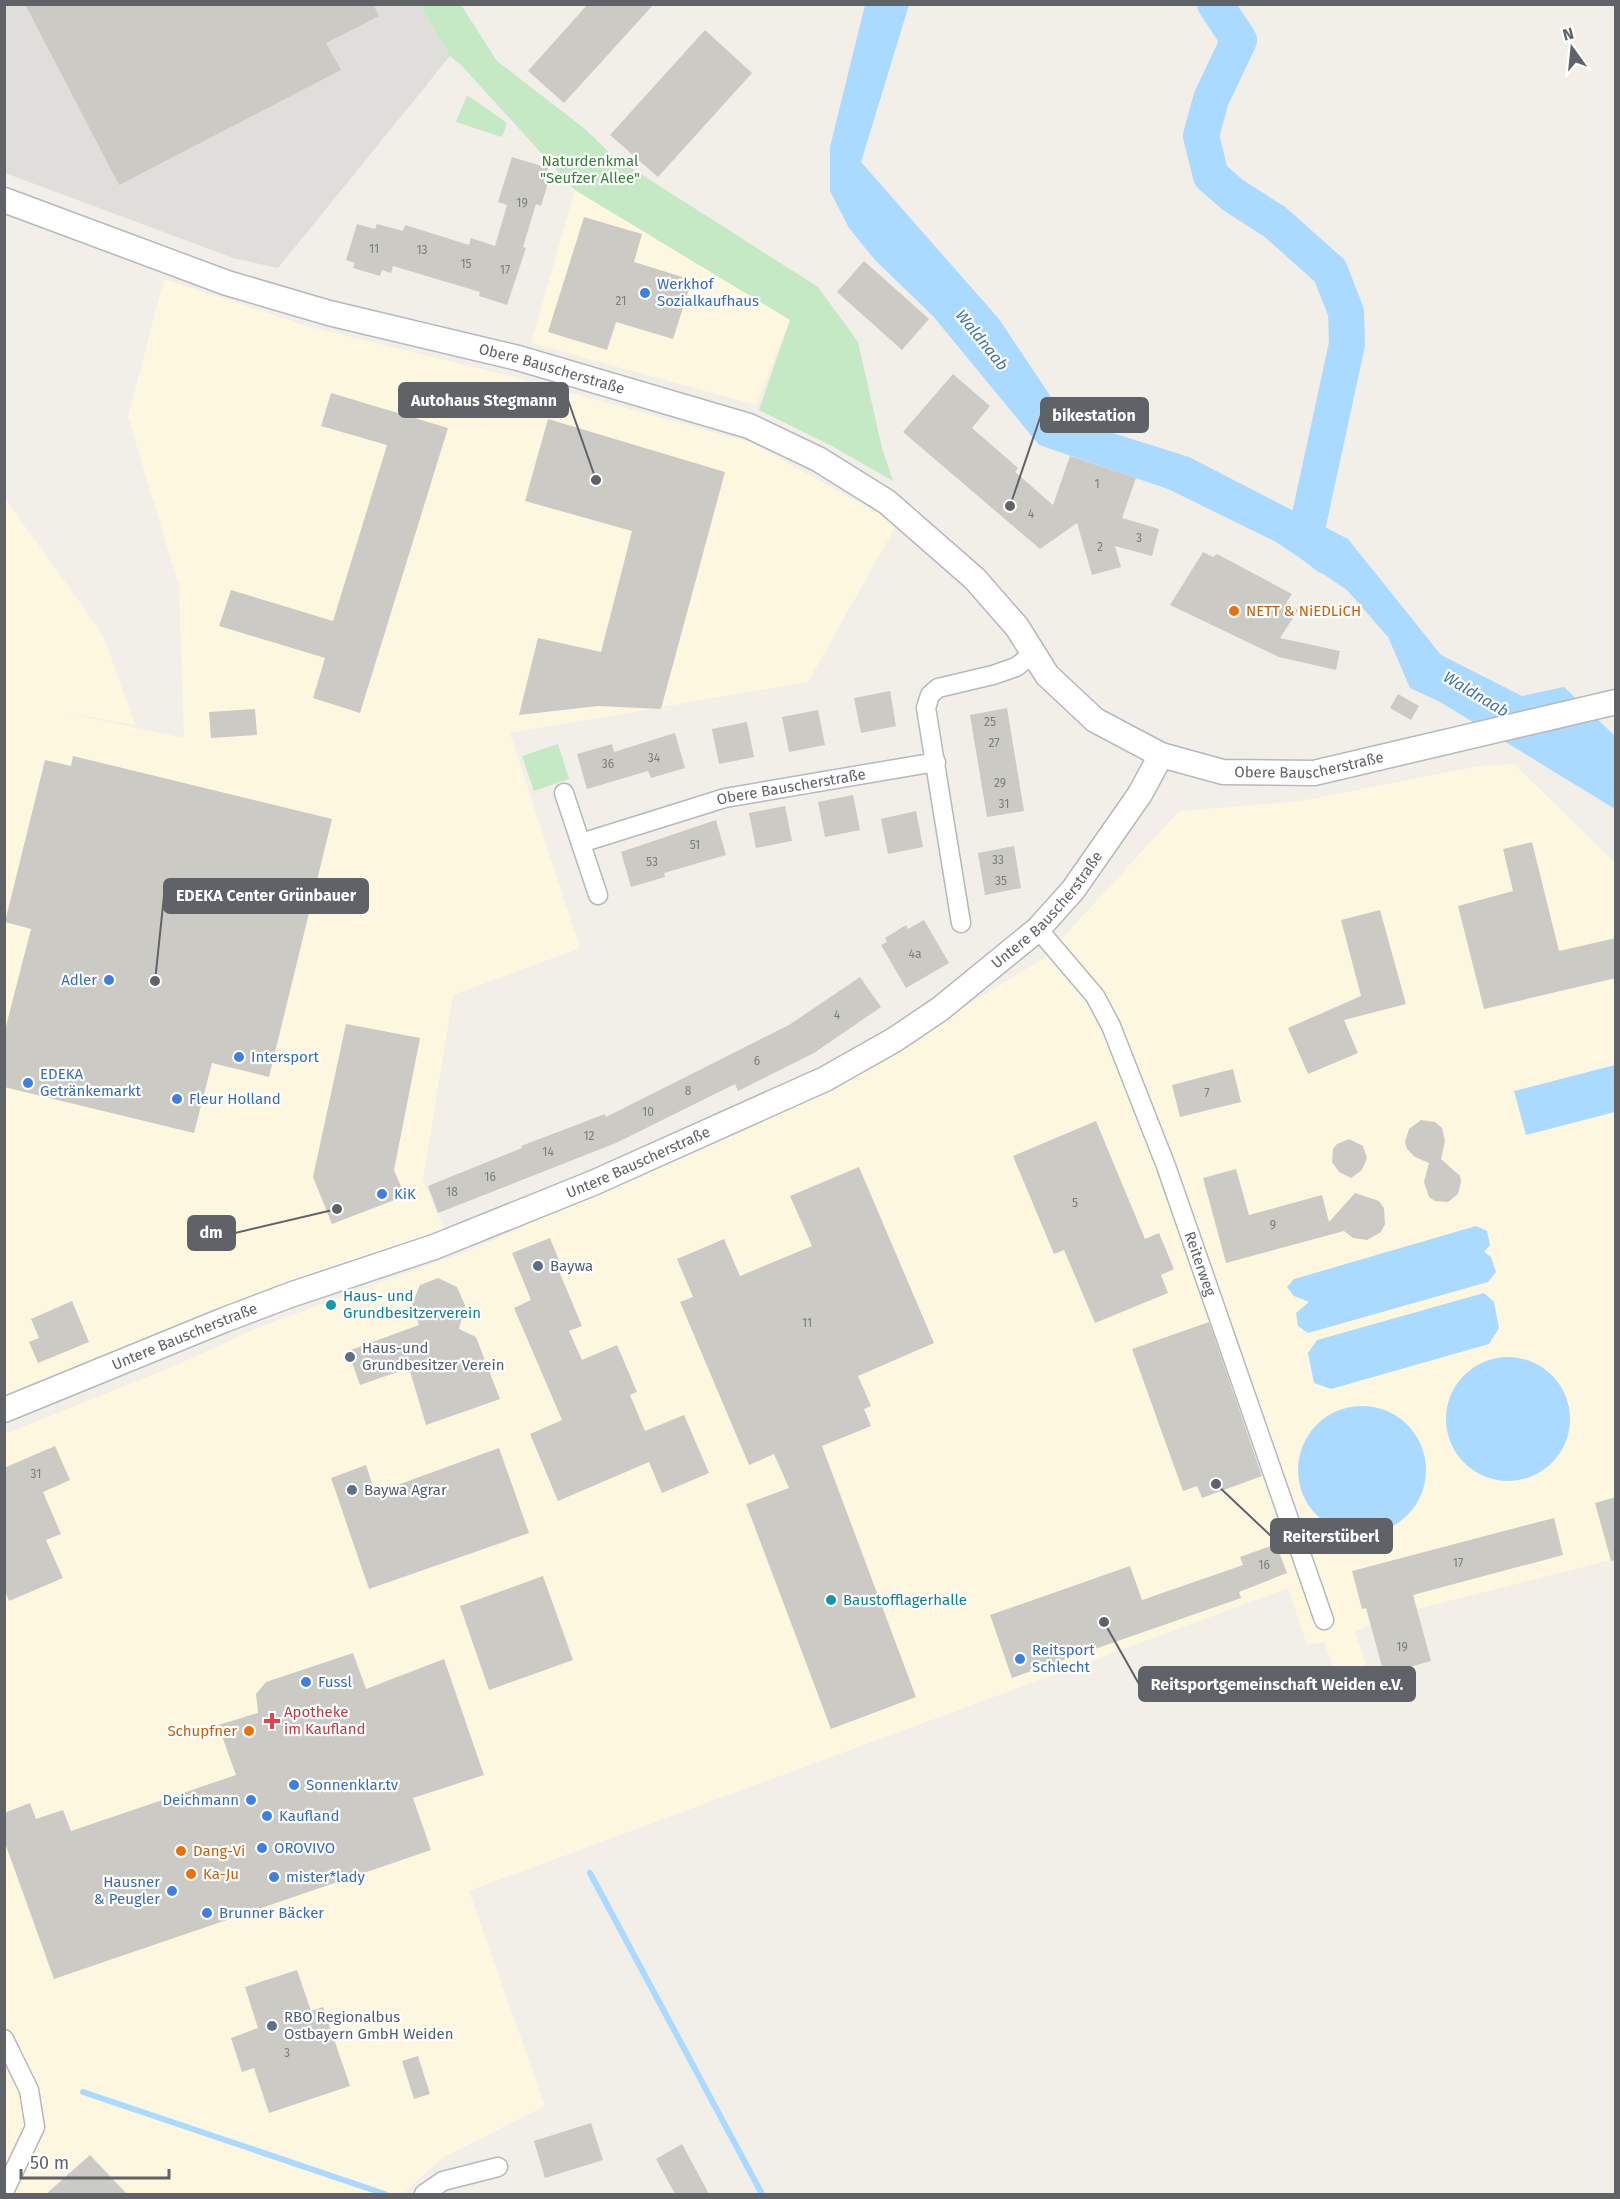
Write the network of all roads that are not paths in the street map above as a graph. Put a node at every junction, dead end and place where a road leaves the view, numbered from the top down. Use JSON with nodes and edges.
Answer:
{"nodes":[{"id":1,"x":4,"y":200,"type":"edge"},
{"id":2,"x":1033,"y":654,"type":"junction"},
{"id":3,"x":1616,"y":702,"type":"edge"},
{"id":4,"x":1161,"y":755,"type":"junction"},
{"id":5,"x":936,"y":762,"type":"junction"},
{"id":6,"x":564,"y":793,"type":"dead end"},
{"id":7,"x":580,"y":843,"type":"junction"},
{"id":8,"x":598,"y":895,"type":"dead end"},
{"id":9,"x":961,"y":923,"type":"dead end"},
{"id":10,"x":1038,"y":929,"type":"junction"},
{"id":11,"x":4,"y":1410,"type":"edge"},
{"id":12,"x":1324,"y":1620,"type":"dead end"},
{"id":13,"x":4,"y":2039,"type":"edge"},
{"id":14,"x":498,"y":2167,"type":"dead end"},
{"id":15,"x":4,"y":2192,"type":"edge"},
{"id":16,"x":424,"y":2194,"type":"edge"}],
"edges":[{"from":1,"to":2,"type":"street","name":"Obere Bauscherstraße"},
{"from":2,"to":4,"type":"street","name":"Obere Bauscherstraße"},
{"from":2,"to":5,"type":"street"},
{"from":3,"to":4,"type":"street","name":"Obere Bauscherstraße"},
{"from":4,"to":10,"type":"street","name":"Untere Bauscherstraße"},
{"from":5,"to":7,"type":"street","name":"Obere Bauscherstraße"},
{"from":5,"to":9,"type":"street"},
{"from":6,"to":7,"type":"street"},
{"from":7,"to":8,"type":"street"},
{"from":10,"to":11,"type":"street","name":"Untere Bauscherstraße"},
{"from":10,"to":12,"type":"street","name":"Reiterweg"},
{"from":13,"to":15,"type":"street"},
{"from":14,"to":16,"type":"street"}]}
